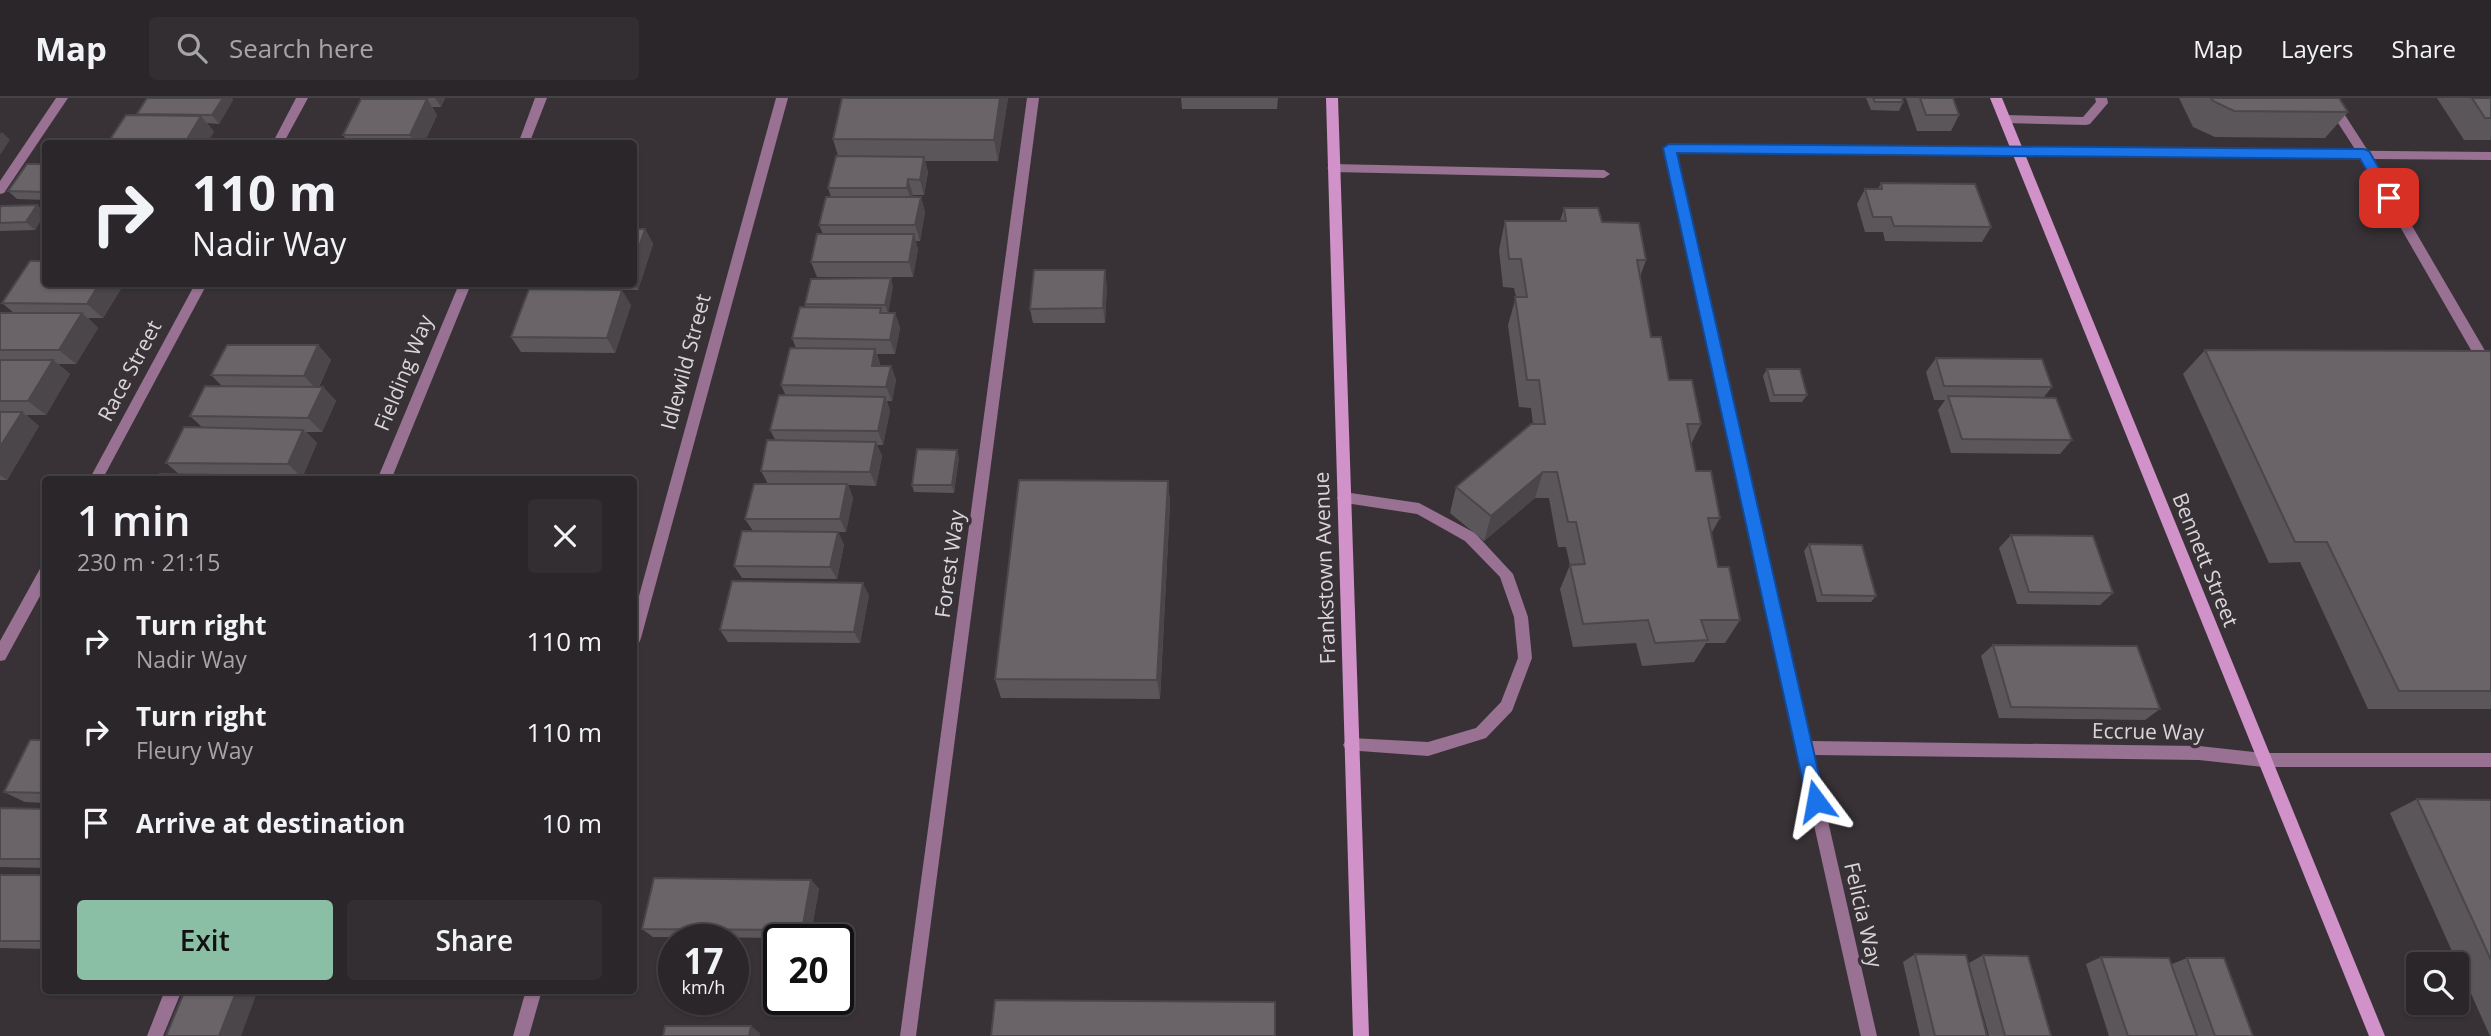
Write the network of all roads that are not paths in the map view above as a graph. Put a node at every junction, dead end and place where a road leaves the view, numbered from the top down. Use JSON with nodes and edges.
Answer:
{"nodes":[{"id":1,"x":62,"y":98,"type":"edge"},
{"id":2,"x":302,"y":98,"type":"edge"},
{"id":3,"x":541,"y":98,"type":"edge"},
{"id":4,"x":782,"y":98,"type":"edge"},
{"id":5,"x":1033,"y":98,"type":"edge"},
{"id":6,"x":1332,"y":98,"type":"edge"},
{"id":7,"x":1996,"y":98,"type":"edge"},
{"id":8,"x":2101,"y":98,"type":"edge"},
{"id":9,"x":2328,"y":98,"type":"edge"},
{"id":10,"x":2005,"y":119,"type":"junction"},
{"id":11,"x":279,"y":140,"type":"edge"},
{"id":12,"x":525,"y":140,"type":"edge"},
{"id":13,"x":2018,"y":153,"type":"junction"},
{"id":14,"x":2364,"y":154,"type":"junction"},
{"id":15,"x":2491,"y":156,"type":"edge"},
{"id":16,"x":1333,"y":168,"type":"junction"},
{"id":17,"x":1604,"y":174,"type":"dead end"},
{"id":18,"x":0,"y":190,"type":"edge"},
{"id":19,"x":199,"y":287,"type":"edge"},
{"id":20,"x":464,"y":287,"type":"edge"},
{"id":21,"x":2491,"y":372,"type":"edge"},
{"id":22,"x":97,"y":476,"type":"edge"},
{"id":23,"x":386,"y":476,"type":"edge"},
{"id":24,"x":1343,"y":498,"type":"junction"},
{"id":25,"x":42,"y":578,"type":"edge"},
{"id":26,"x":637,"y":627,"type":"edge"},
{"id":27,"x":0,"y":655,"type":"edge"},
{"id":28,"x":1351,"y":745,"type":"junction"},
{"id":29,"x":1804,"y":748,"type":"junction"},
{"id":30,"x":2263,"y":760,"type":"junction"},
{"id":31,"x":2491,"y":760,"type":"edge"},
{"id":32,"x":172,"y":994,"type":"edge"},
{"id":33,"x":533,"y":994,"type":"edge"},
{"id":34,"x":155,"y":1036,"type":"edge"},
{"id":35,"x":521,"y":1036,"type":"edge"},
{"id":36,"x":908,"y":1036,"type":"edge"},
{"id":37,"x":1361,"y":1036,"type":"edge"},
{"id":38,"x":1869,"y":1036,"type":"edge"},
{"id":39,"x":2376,"y":1036,"type":"edge"}],
"edges":[{"from":1,"to":18,"type":"street"},
{"from":2,"to":11,"type":"street"},
{"from":3,"to":12,"type":"street"},
{"from":4,"to":26,"type":"street","name":"Idlewild Street"},
{"from":5,"to":36,"type":"street","name":"Forest Way"},
{"from":6,"to":16,"type":"street","name":"Frankstown Avenue"},
{"from":7,"to":10,"type":"street","name":"Bennett Street"},
{"from":8,"to":10,"type":"street"},
{"from":9,"to":14,"type":"street"},
{"from":10,"to":13,"type":"street","name":"Bennett Street"},
{"from":13,"to":14,"type":"street"},
{"from":13,"to":29,"type":"street","name":"Felicia Way"},
{"from":13,"to":30,"type":"street","name":"Bennett Street"},
{"from":14,"to":15,"type":"street"},
{"from":14,"to":21,"type":"street"},
{"from":16,"to":17,"type":"street"},
{"from":16,"to":24,"type":"street","name":"Frankstown Avenue"},
{"from":19,"to":22,"type":"street","name":"Race Street"},
{"from":20,"to":23,"type":"street","name":"Fielding Way"},
{"from":24,"to":28,"type":"street","name":"Frankstown Avenue"},
{"from":24,"to":28,"type":"street"},
{"from":25,"to":27,"type":"street"},
{"from":28,"to":37,"type":"street","name":"Frankstown Avenue"},
{"from":29,"to":30,"type":"street","name":"Eccrue Way"},
{"from":29,"to":38,"type":"street","name":"Felicia Way"},
{"from":30,"to":31,"type":"street","name":"Eccrue Way"},
{"from":30,"to":39,"type":"street","name":"Bennett Street"},
{"from":32,"to":34,"type":"street"},
{"from":33,"to":35,"type":"street"}]}
